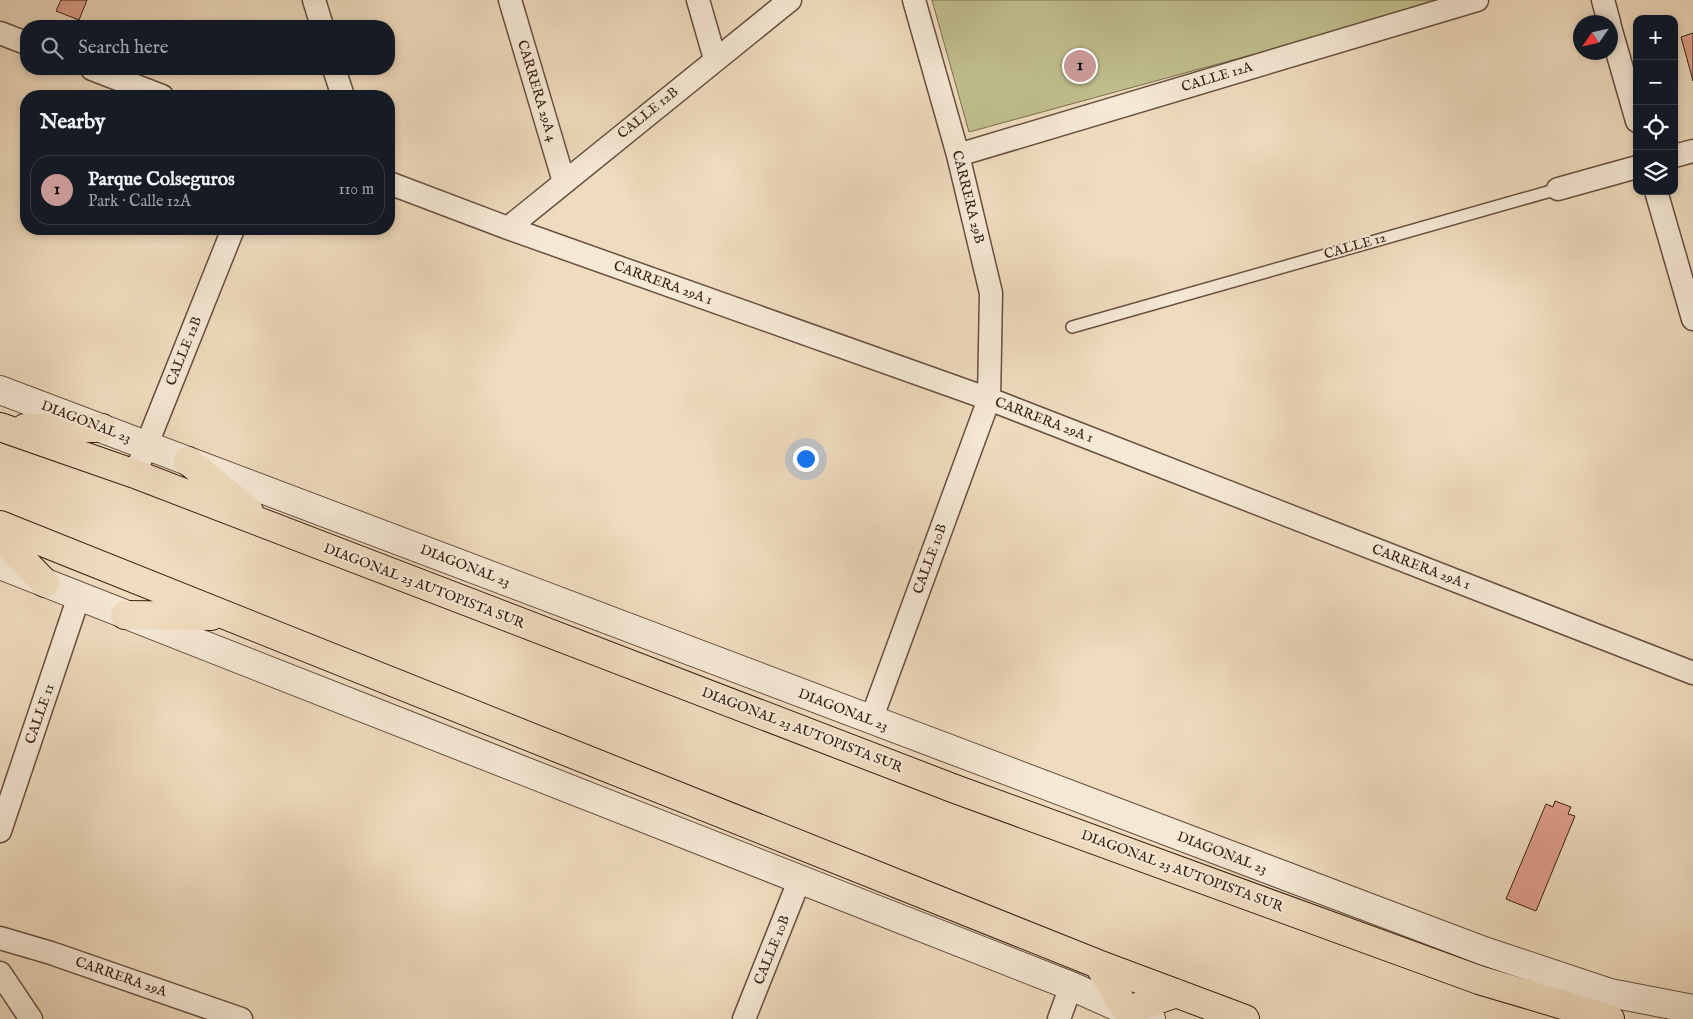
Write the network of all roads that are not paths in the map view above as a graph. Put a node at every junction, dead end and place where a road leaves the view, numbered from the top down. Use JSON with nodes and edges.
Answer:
{"nodes":[{"id":1,"x":314,"y":0,"type":"edge"},
{"id":2,"x":510,"y":0,"type":"edge"},
{"id":3,"x":698,"y":0,"type":"edge"},
{"id":4,"x":790,"y":0,"type":"edge"},
{"id":5,"x":914,"y":0,"type":"edge"},
{"id":6,"x":1477,"y":0,"type":"edge"},
{"id":7,"x":1603,"y":0,"type":"edge"},
{"id":8,"x":1607,"y":15,"type":"edge"},
{"id":9,"x":320,"y":20,"type":"edge"},
{"id":10,"x":0,"y":33,"type":"edge"},
{"id":11,"x":20,"y":41,"type":"edge"},
{"id":12,"x":1618,"y":55,"type":"edge"},
{"id":13,"x":715,"y":59,"type":"junction"},
{"id":14,"x":108,"y":75,"type":"edge"},
{"id":15,"x":336,"y":75,"type":"edge"},
{"id":16,"x":146,"y":90,"type":"edge"},
{"id":17,"x":341,"y":90,"type":"edge"},
{"id":18,"x":1633,"y":107,"type":"edge"},
{"id":19,"x":1693,"y":151,"type":"edge"},
{"id":20,"x":958,"y":155,"type":"junction"},
{"id":21,"x":1678,"y":155,"type":"edge"},
{"id":22,"x":1633,"y":168,"type":"edge"},
{"id":23,"x":564,"y":182,"type":"junction"},
{"id":24,"x":395,"y":185,"type":"edge"},
{"id":25,"x":1558,"y":189,"type":"joint"},
{"id":26,"x":1657,"y":195,"type":"edge"},
{"id":27,"x":508,"y":228,"type":"junction"},
{"id":28,"x":232,"y":235,"type":"edge"},
{"id":29,"x":1693,"y":319,"type":"edge"},
{"id":30,"x":1072,"y":326,"type":"dead end"},
{"id":31,"x":0,"y":390,"type":"edge"},
{"id":32,"x":990,"y":399,"type":"junction"},
{"id":33,"x":3,"y":428,"type":"edge"},
{"id":34,"x":102,"y":428,"type":"junction"},
{"id":35,"x":146,"y":445,"type":"junction"},
{"id":36,"x":188,"y":461,"type":"junction"},
{"id":37,"x":134,"y":474,"type":"junction"},
{"id":38,"x":0,"y":525,"type":"edge"},
{"id":39,"x":268,"y":526,"type":"junction"},
{"id":40,"x":0,"y":537,"type":"edge"},
{"id":41,"x":0,"y":565,"type":"edge"},
{"id":42,"x":45,"y":583,"type":"junction"},
{"id":43,"x":79,"y":596,"type":"junction"},
{"id":44,"x":125,"y":614,"type":"junction"},
{"id":45,"x":227,"y":616,"type":"junction"},
{"id":46,"x":1693,"y":673,"type":"edge"},
{"id":47,"x":871,"y":720,"type":"junction"},
{"id":48,"x":0,"y":831,"type":"edge"},
{"id":49,"x":800,"y":881,"type":"junction"},
{"id":50,"x":0,"y":938,"type":"edge"},
{"id":51,"x":1098,"y":964,"type":"junction"},
{"id":52,"x":0,"y":973,"type":"edge"},
{"id":53,"x":1071,"y":986,"type":"junction"},
{"id":54,"x":1176,"y":993,"type":"junction"},
{"id":55,"x":1693,"y":1009,"type":"edge"},
{"id":56,"x":1139,"y":1015,"type":"edge"},
{"id":57,"x":31,"y":1019,"type":"edge"},
{"id":58,"x":241,"y":1019,"type":"edge"},
{"id":59,"x":744,"y":1019,"type":"edge"},
{"id":60,"x":1059,"y":1019,"type":"edge"},
{"id":61,"x":1245,"y":1019,"type":"edge"},
{"id":62,"x":1610,"y":1019,"type":"edge"}],
"edges":[{"from":1,"to":9,"type":"street"},
{"from":2,"to":23,"type":"street","name":"CARRERA 29A 4"},
{"from":3,"to":13,"type":"street"},
{"from":4,"to":13,"type":"street","name":"CALLE 12B"},
{"from":5,"to":20,"type":"street","name":"CARRERA 29B"},
{"from":6,"to":20,"type":"street","name":"CALLE 12A"},
{"from":7,"to":8,"type":"street"},
{"from":10,"to":11,"type":"street"},
{"from":12,"to":18,"type":"street"},
{"from":13,"to":23,"type":"street","name":"CALLE 12B"},
{"from":14,"to":16,"type":"street"},
{"from":15,"to":17,"type":"street"},
{"from":19,"to":21,"type":"street"},
{"from":20,"to":32,"type":"street","name":"CARRERA 29B"},
{"from":22,"to":25,"type":"street","name":"CALLE 12"},
{"from":23,"to":27,"type":"street","name":"CALLE 12B"},
{"from":24,"to":27,"type":"street","name":"CARRERA 29A 1"},
{"from":25,"to":30,"type":"lane","name":"CALLE 12"},
{"from":26,"to":29,"type":"street"},
{"from":27,"to":32,"type":"street","name":"CARRERA 29A 1"},
{"from":28,"to":35,"type":"street","name":"CALLE 12B"},
{"from":31,"to":34,"type":"street","name":"DIAGONAL 23"},
{"from":32,"to":46,"type":"street","name":"CARRERA 29A 1"},
{"from":32,"to":47,"type":"street","name":"CALLE 10B"},
{"from":33,"to":34,"type":"main road"},
{"from":33,"to":37,"type":"main road","name":"DIAGONAL 23 AUTOPISTA SUR"},
{"from":34,"to":35,"type":"street","name":"DIAGONAL 23"},
{"from":35,"to":36,"type":"street","name":"DIAGONAL 23"},
{"from":35,"to":37,"type":"street","name":"CALLE 12B"},
{"from":36,"to":39,"type":"main road"},
{"from":36,"to":47,"type":"street","name":"DIAGONAL 23"},
{"from":37,"to":39,"type":"main road","name":"DIAGONAL 23 AUTOPISTA SUR"},
{"from":38,"to":45,"type":"main road"},
{"from":39,"to":62,"type":"main road","name":"DIAGONAL 23 AUTOPISTA SUR"},
{"from":40,"to":42,"type":"main road"},
{"from":41,"to":42,"type":"street"},
{"from":42,"to":43,"type":"street"},
{"from":43,"to":44,"type":"street"},
{"from":43,"to":48,"type":"street","name":"CALLE 11"},
{"from":44,"to":45,"type":"main road"},
{"from":44,"to":49,"type":"street"},
{"from":45,"to":51,"type":"main road"},
{"from":47,"to":55,"type":"street","name":"DIAGONAL 23"},
{"from":49,"to":53,"type":"street"},
{"from":49,"to":59,"type":"street","name":"CALLE 10B"},
{"from":50,"to":58,"type":"street","name":"CARRERA 29A"},
{"from":51,"to":54,"type":"main road"},
{"from":51,"to":56,"type":"main road"},
{"from":52,"to":57,"type":"street"},
{"from":53,"to":56,"type":"street"},
{"from":53,"to":60,"type":"street"},
{"from":54,"to":56,"type":"main road"},
{"from":54,"to":61,"type":"main road"}]}
